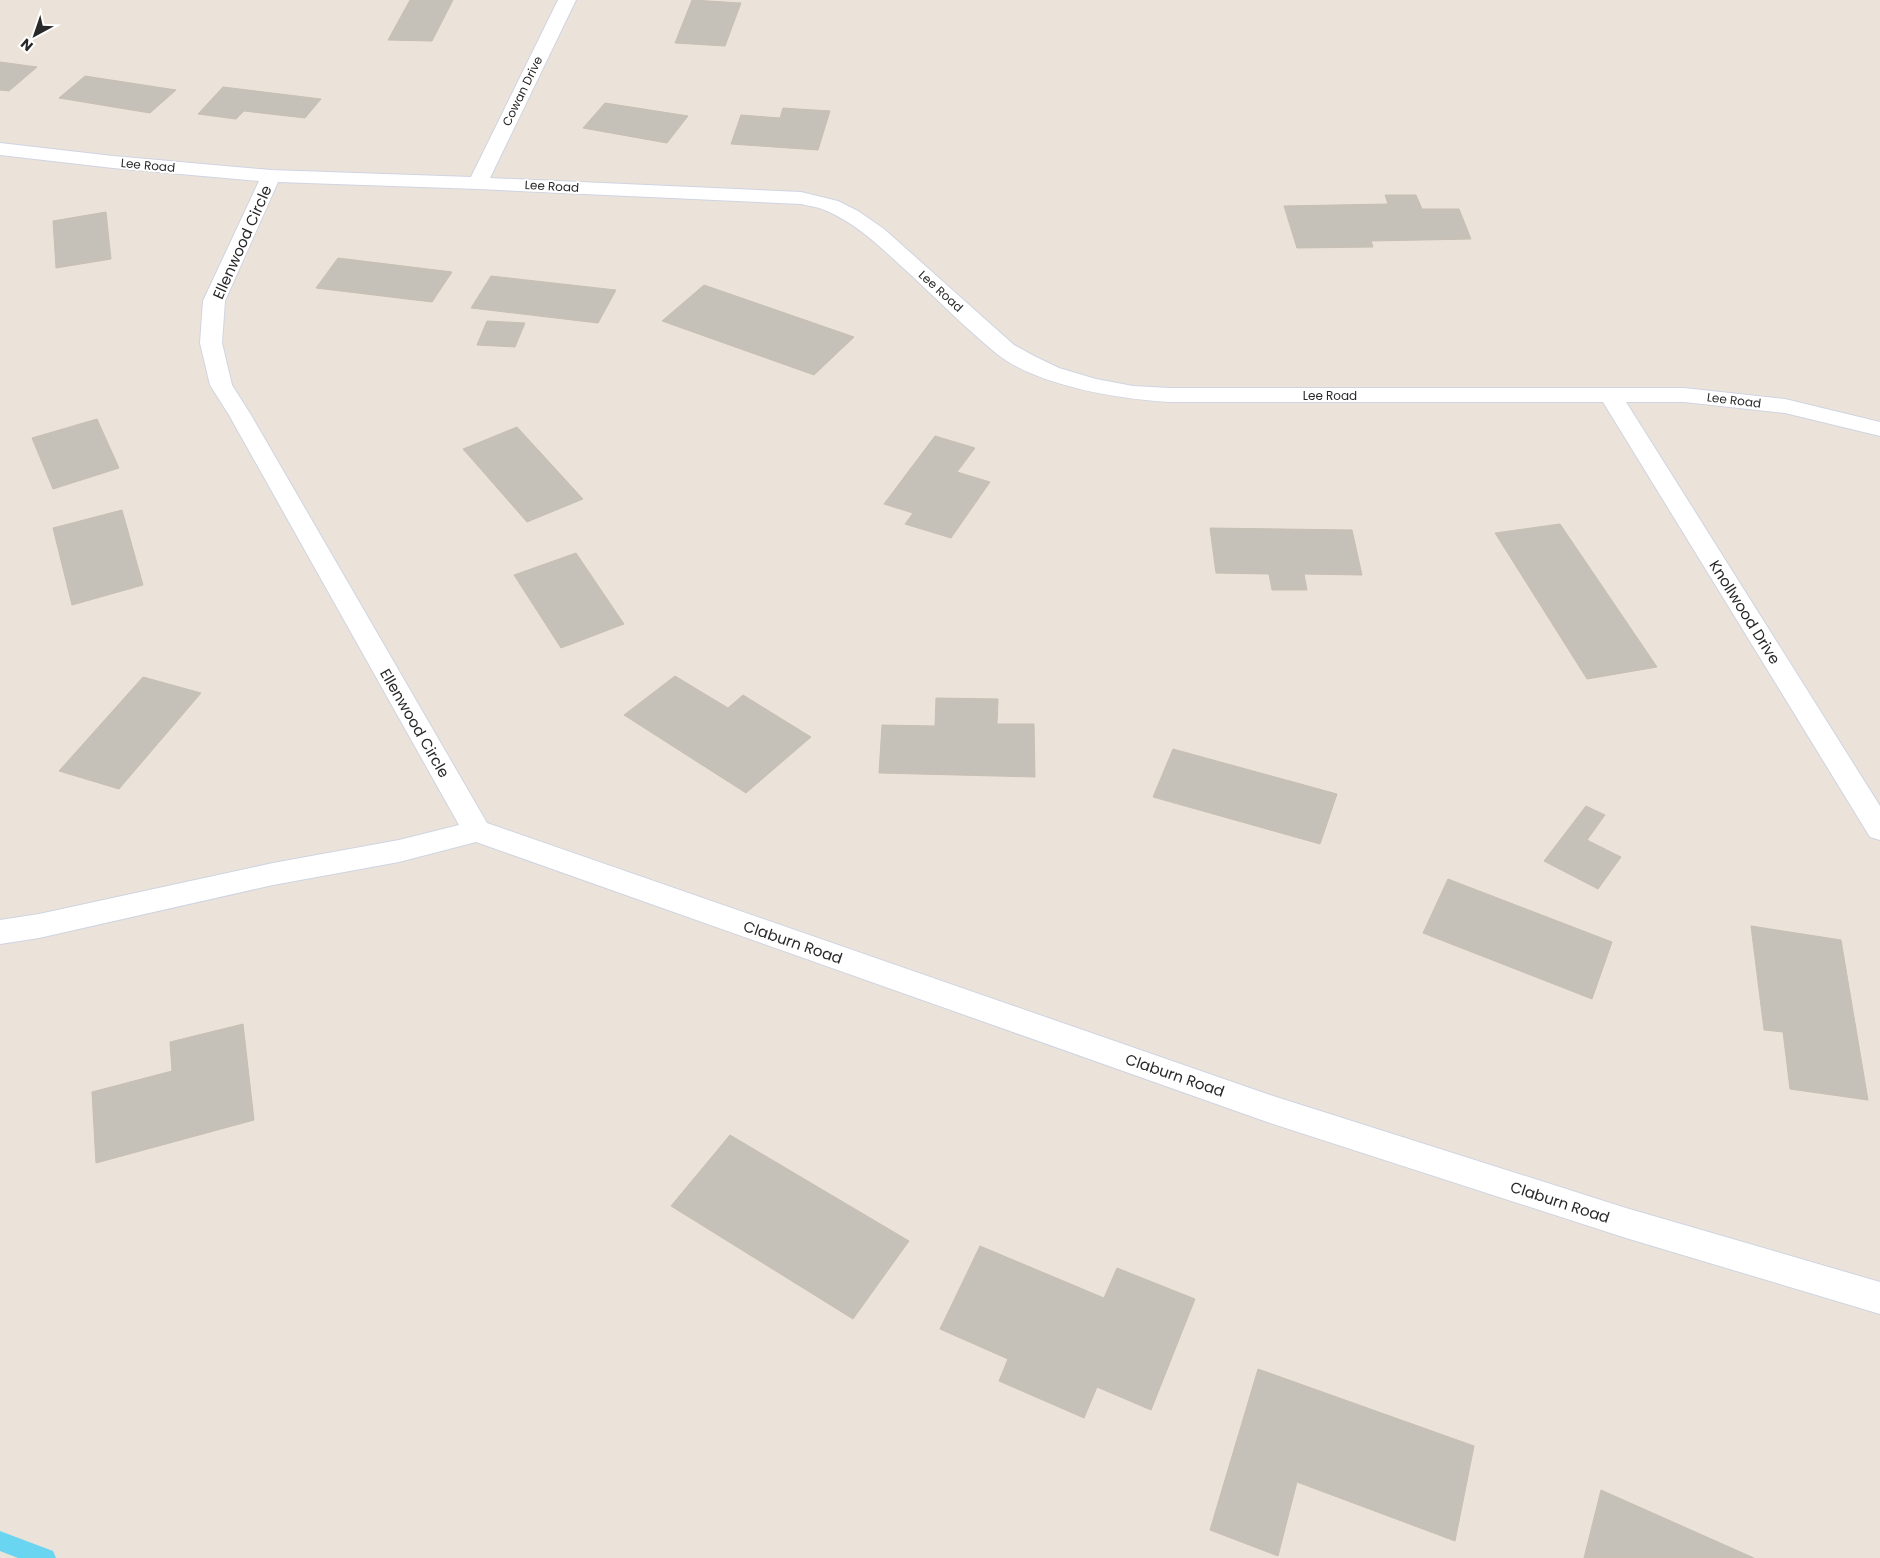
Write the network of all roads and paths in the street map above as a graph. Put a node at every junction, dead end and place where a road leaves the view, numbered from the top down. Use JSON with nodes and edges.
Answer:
{"nodes":[{"id":1,"x":567,"y":0,"type":"edge"},
{"id":2,"x":0,"y":149,"type":"edge"},
{"id":3,"x":271,"y":176,"type":"junction"},
{"id":4,"x":478,"y":183,"type":"junction"},
{"id":5,"x":1610,"y":395,"type":"junction"},
{"id":6,"x":1880,"y":429,"type":"edge"},
{"id":7,"x":1880,"y":829,"type":"edge"},
{"id":8,"x":477,"y":831,"type":"junction"},
{"id":9,"x":0,"y":932,"type":"edge"},
{"id":10,"x":1880,"y":1298,"type":"edge"}],
"edges":[{"from":1,"to":4,"type":"street","name":"Cowan Drive"},
{"from":2,"to":3,"type":"street","name":"Lee Road"},
{"from":3,"to":4,"type":"street","name":"Lee Road"},
{"from":3,"to":8,"type":"street","name":"Ellenwood Circle"},
{"from":4,"to":5,"type":"street","name":"Lee Road"},
{"from":5,"to":6,"type":"street","name":"Lee Road"},
{"from":5,"to":7,"type":"street","name":"Knollwood Drive"},
{"from":8,"to":9,"type":"street"},
{"from":8,"to":10,"type":"street","name":"Claburn Road"}]}
